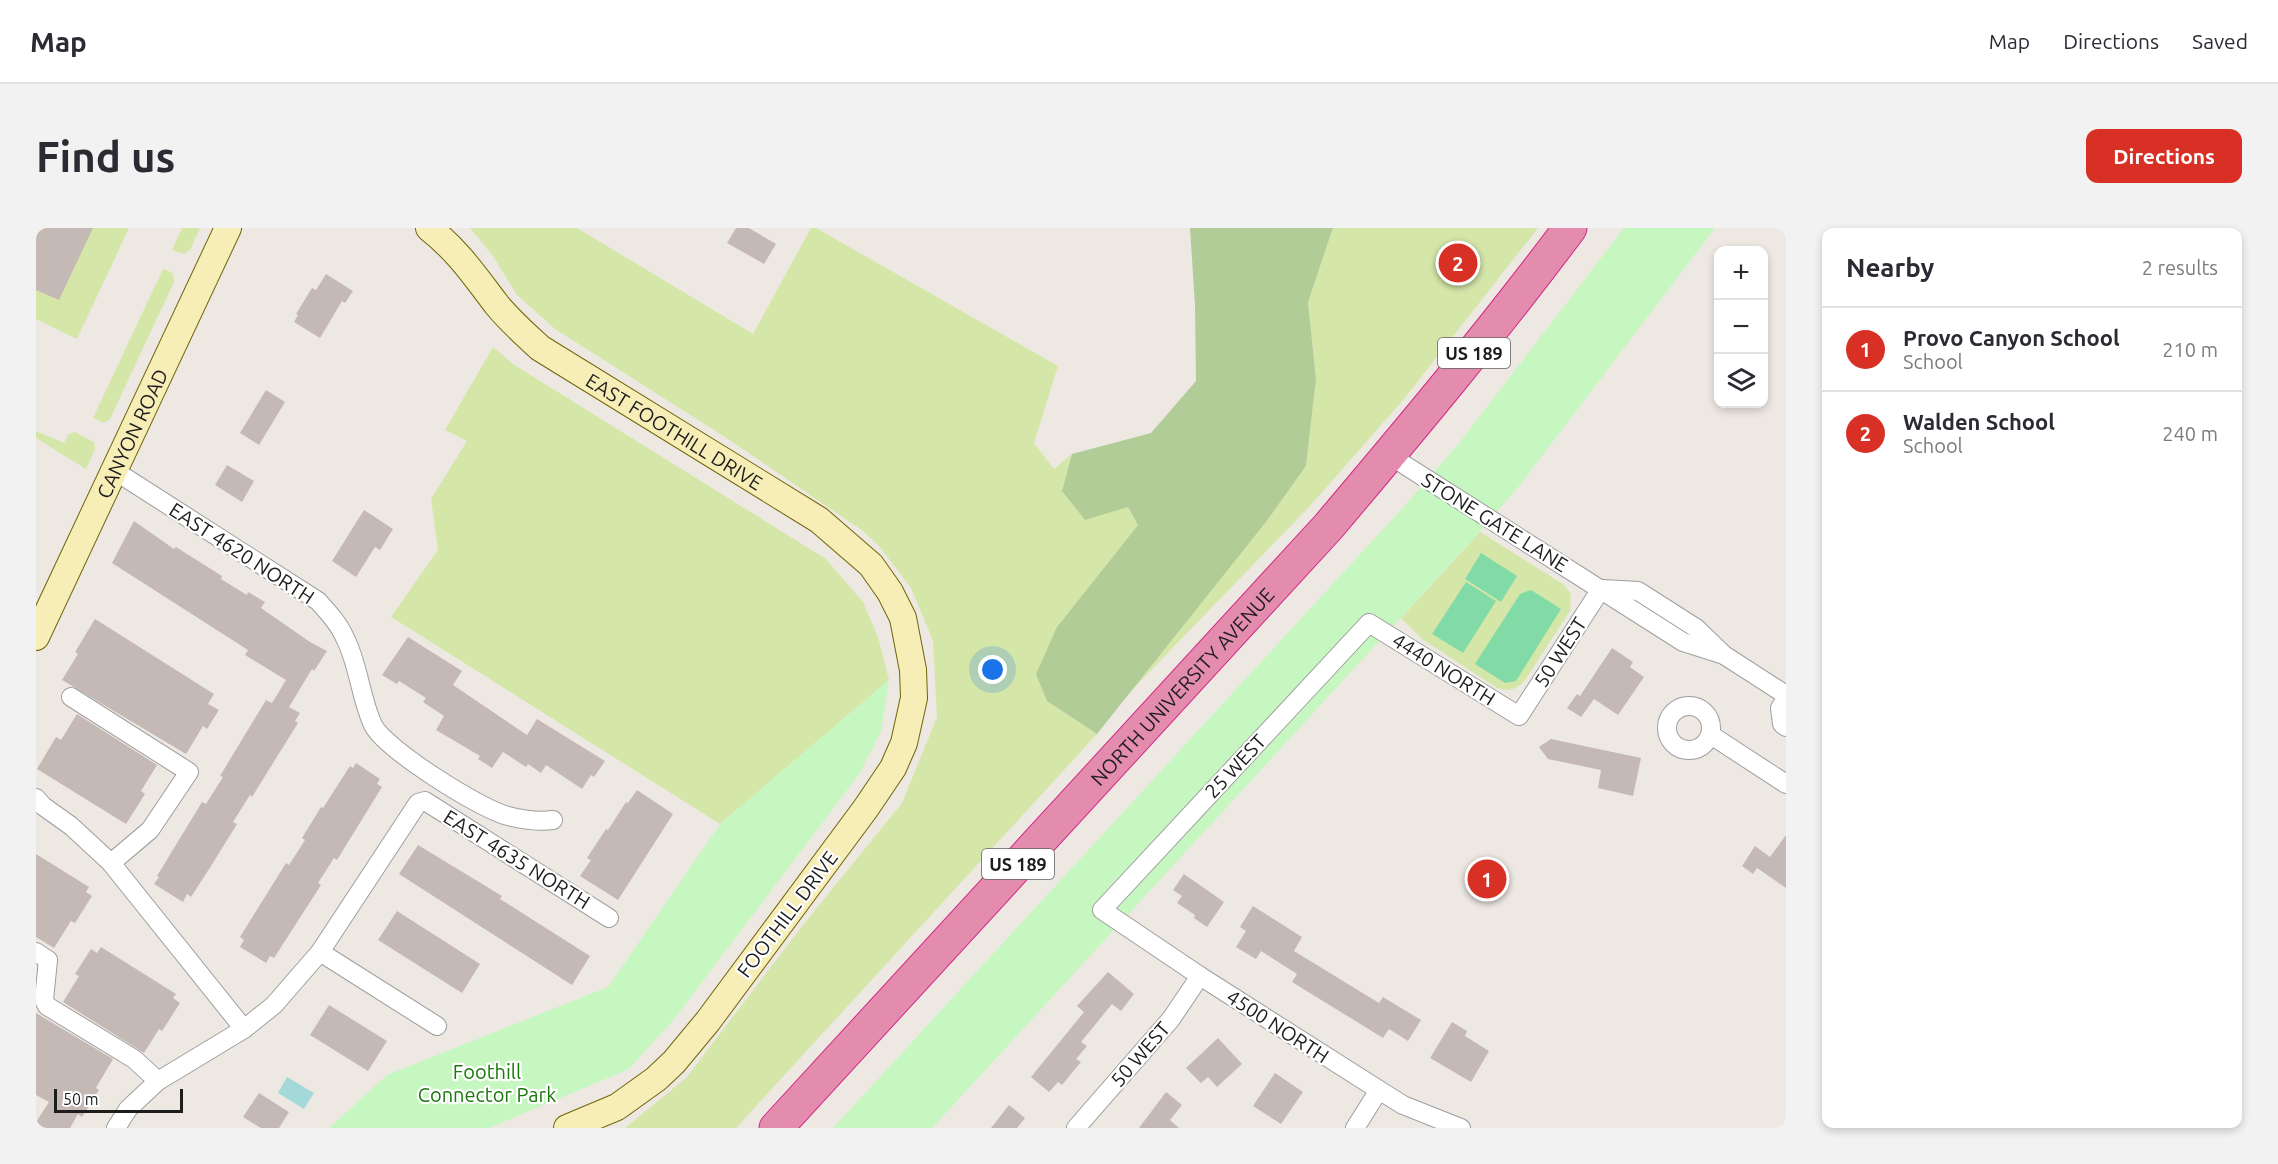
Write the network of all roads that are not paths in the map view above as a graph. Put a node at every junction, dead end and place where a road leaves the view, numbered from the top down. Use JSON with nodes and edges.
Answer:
{"nodes":[{"id":1,"x":228,"y":228,"type":"edge"},
{"id":2,"x":429,"y":228,"type":"edge"},
{"id":3,"x":1570,"y":228,"type":"edge"},
{"id":4,"x":1389,"y":455,"type":"junction"},
{"id":5,"x":115,"y":471,"type":"junction"},
{"id":6,"x":1601,"y":589,"type":"junction"},
{"id":7,"x":1369,"y":623,"type":"joint"},
{"id":8,"x":36,"y":637,"type":"edge"},
{"id":9,"x":908,"y":639,"type":"joint"},
{"id":10,"x":71,"y":697,"type":"dead end"},
{"id":11,"x":1786,"y":697,"type":"edge"},
{"id":12,"x":1519,"y":716,"type":"joint"},
{"id":13,"x":1786,"y":727,"type":"edge"},
{"id":14,"x":1711,"y":735,"type":"dead end"},
{"id":15,"x":1786,"y":784,"type":"edge"},
{"id":16,"x":38,"y":803,"type":"edge"},
{"id":17,"x":553,"y":820,"type":"dead end"},
{"id":18,"x":111,"y":863,"type":"junction"},
{"id":19,"x":1102,"y":910,"type":"joint"},
{"id":20,"x":609,"y":918,"type":"dead end"},
{"id":21,"x":36,"y":952,"type":"edge"},
{"id":22,"x":320,"y":952,"type":"junction"},
{"id":23,"x":1200,"y":976,"type":"junction"},
{"id":24,"x":437,"y":1026,"type":"dead end"},
{"id":25,"x":244,"y":1029,"type":"junction"},
{"id":26,"x":158,"y":1081,"type":"junction"},
{"id":27,"x":1379,"y":1090,"type":"junction"},
{"id":28,"x":116,"y":1128,"type":"edge"},
{"id":29,"x":567,"y":1128,"type":"edge"},
{"id":30,"x":776,"y":1128,"type":"edge"},
{"id":31,"x":1076,"y":1128,"type":"edge"},
{"id":32,"x":1355,"y":1128,"type":"edge"},
{"id":33,"x":1461,"y":1128,"type":"edge"}],
"edges":[{"from":1,"to":5,"type":"main road","name":"CANYON ROAD"},
{"from":2,"to":9,"type":"main road","name":"EAST FOOTHILL DRIVE"},
{"from":3,"to":4,"type":"highway","name":"NORTH UNIVERSITY AVENUE","number":"US 189"},
{"from":4,"to":6,"type":"street","name":"STONE GATE LANE"},
{"from":4,"to":30,"type":"highway","name":"NORTH UNIVERSITY AVENUE","number":"US 189"},
{"from":5,"to":8,"type":"main road","name":"CANYON ROAD"},
{"from":5,"to":17,"type":"street","name":"EAST 4620 NORTH"},
{"from":6,"to":11,"type":"street","name":"STONE GATE LANE"},
{"from":6,"to":12,"type":"street","name":"50 WEST"},
{"from":7,"to":12,"type":"street","name":"4440 NORTH"},
{"from":7,"to":19,"type":"street","name":"25 WEST"},
{"from":9,"to":29,"type":"main road","name":"FOOTHILL DRIVE"},
{"from":10,"to":18,"type":"street"},
{"from":11,"to":13,"type":"street","name":"STONE GATE LANE"},
{"from":14,"to":15,"type":"street"},
{"from":16,"to":18,"type":"street"},
{"from":18,"to":25,"type":"street"},
{"from":19,"to":23,"type":"street","name":"4500 NORTH"},
{"from":20,"to":22,"type":"street","name":"EAST 4635 NORTH"},
{"from":21,"to":26,"type":"street"},
{"from":22,"to":24,"type":"street"},
{"from":22,"to":25,"type":"street"},
{"from":23,"to":27,"type":"street","name":"4500 NORTH"},
{"from":23,"to":31,"type":"street","name":"50 WEST"},
{"from":25,"to":26,"type":"street"},
{"from":26,"to":28,"type":"street"},
{"from":27,"to":32,"type":"street"},
{"from":27,"to":33,"type":"street","name":"4500 NORTH"}]}
